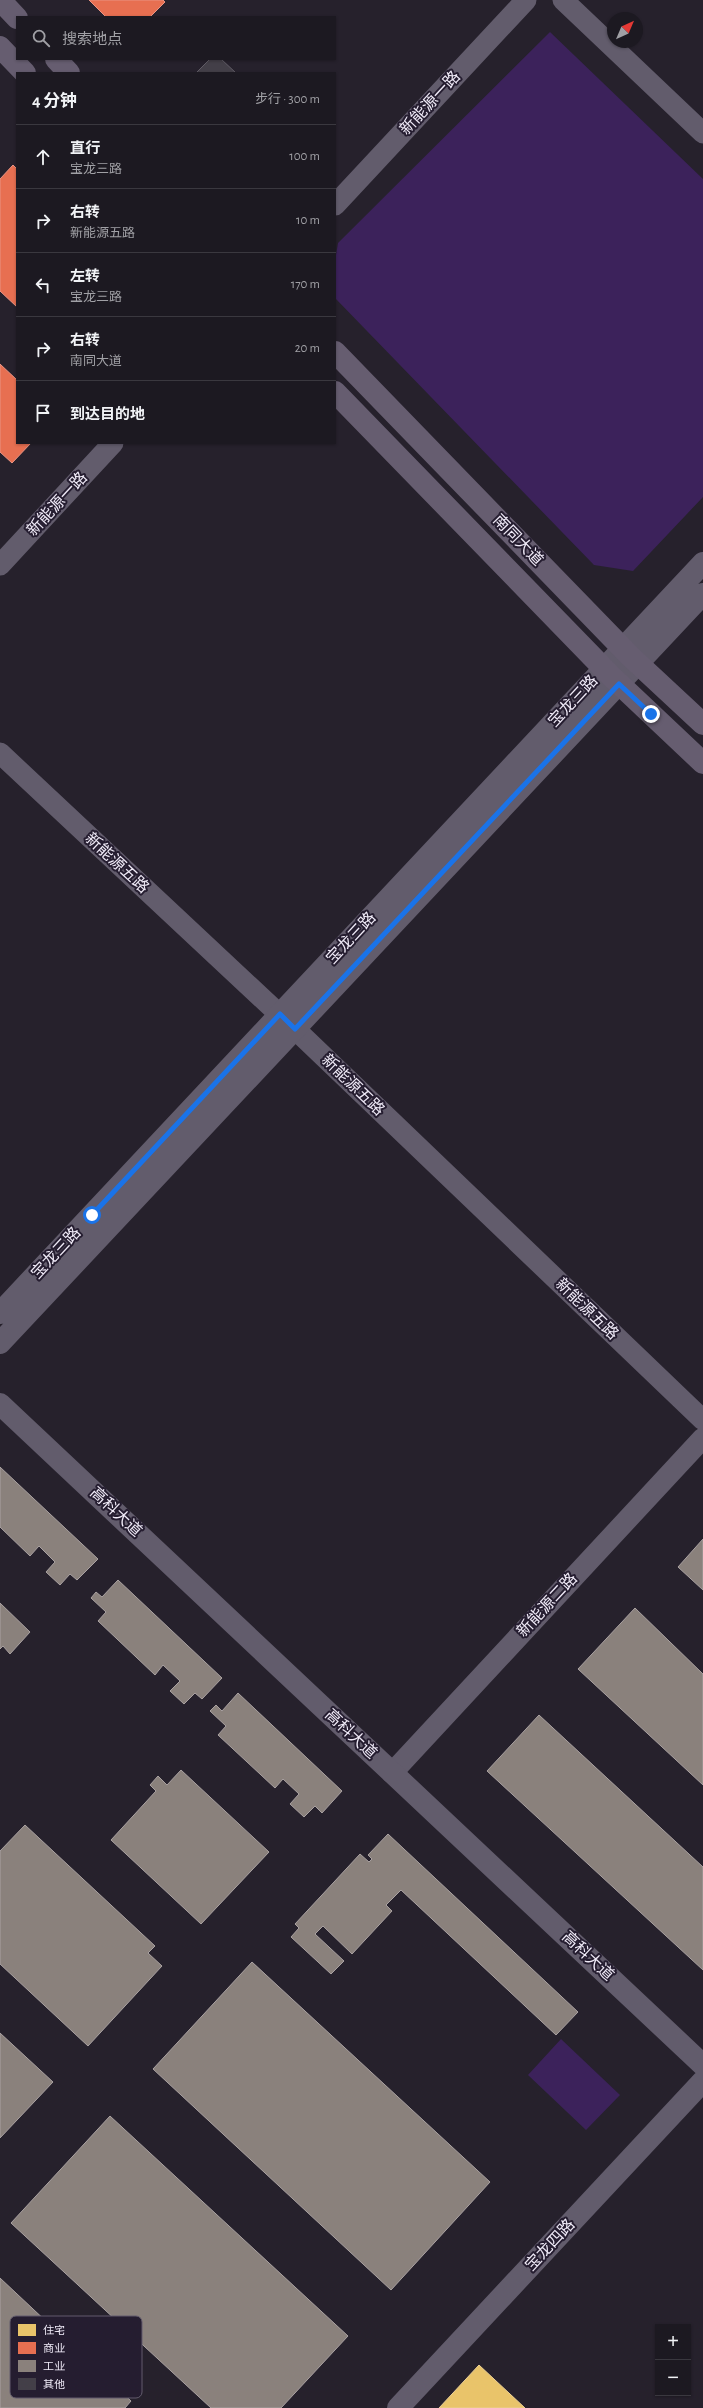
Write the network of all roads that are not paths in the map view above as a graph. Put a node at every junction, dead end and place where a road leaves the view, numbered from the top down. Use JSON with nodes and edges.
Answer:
{"nodes":[{"id":1,"x":0,"y":0,"type":"edge"},
{"id":2,"x":526,"y":0,"type":"edge"},
{"id":3,"x":563,"y":0,"type":"edge"},
{"id":4,"x":16,"y":17,"type":"edge"},
{"id":5,"x":0,"y":47,"type":"edge"},
{"id":6,"x":57,"y":60,"type":"edge"},
{"id":7,"x":24,"y":72,"type":"edge"},
{"id":8,"x":68,"y":72,"type":"edge"},
{"id":9,"x":703,"y":133,"type":"edge"},
{"id":10,"x":336,"y":204,"type":"edge"},
{"id":11,"x":336,"y":353,"type":"edge"},
{"id":12,"x":336,"y":393,"type":"edge"},
{"id":13,"x":113,"y":444,"type":"edge"},
{"id":14,"x":703,"y":563,"type":"edge"},
{"id":15,"x":0,"y":565,"type":"edge"},
{"id":16,"x":703,"y":594,"type":"edge"},
{"id":17,"x":623,"y":648,"type":"junction"},
{"id":18,"x":638,"y":663,"type":"junction"},
{"id":19,"x":604,"y":668,"type":"junction"},
{"id":20,"x":619,"y":684,"type":"junction"},
{"id":21,"x":703,"y":724,"type":"edge"},
{"id":22,"x":0,"y":753,"type":"edge"},
{"id":23,"x":703,"y":763,"type":"edge"},
{"id":24,"x":287,"y":1022,"type":"junction"},
{"id":25,"x":0,"y":1313,"type":"edge"},
{"id":26,"x":0,"y":1343,"type":"edge"},
{"id":27,"x":0,"y":1404,"type":"edge"},
{"id":28,"x":703,"y":1420,"type":"edge"},
{"id":29,"x":703,"y":1438,"type":"edge"},
{"id":30,"x":392,"y":1773,"type":"junction"},
{"id":31,"x":703,"y":2065,"type":"edge"},
{"id":32,"x":703,"y":2081,"type":"edge"},
{"id":33,"x":398,"y":2408,"type":"edge"}],
"edges":[{"from":1,"to":4,"type":"main road"},
{"from":2,"to":10,"type":"street","name":"新能源一路"},
{"from":3,"to":9,"type":"street"},
{"from":5,"to":7,"type":"main road"},
{"from":6,"to":8,"type":"main road"},
{"from":11,"to":17,"type":"main road","name":"南同大道"},
{"from":12,"to":19,"type":"main road","name":"南同大道"},
{"from":13,"to":15,"type":"street","name":"新能源一路"},
{"from":14,"to":17,"type":"street","name":"宝龙三路"},
{"from":16,"to":18,"type":"street","name":"宝龙三路"},
{"from":17,"to":18,"type":"main road","name":"南同大道"},
{"from":17,"to":19,"type":"street","name":"宝龙三路"},
{"from":18,"to":20,"type":"street","name":"宝龙三路"},
{"from":18,"to":21,"type":"main road","name":"南同大道"},
{"from":19,"to":20,"type":"main road","name":"南同大道"},
{"from":19,"to":24,"type":"street","name":"宝龙三路"},
{"from":20,"to":23,"type":"main road","name":"南同大道"},
{"from":20,"to":24,"type":"street","name":"宝龙三路"},
{"from":22,"to":24,"type":"street","name":"新能源五路"},
{"from":24,"to":25,"type":"street","name":"宝龙三路"},
{"from":24,"to":26,"type":"street","name":"宝龙三路"},
{"from":24,"to":28,"type":"street","name":"新能源五路"},
{"from":27,"to":30,"type":"street","name":"高科大道"},
{"from":29,"to":30,"type":"street","name":"新能源二路"},
{"from":30,"to":31,"type":"street","name":"高科大道"},
{"from":32,"to":33,"type":"street","name":"宝龙四路"}]}
